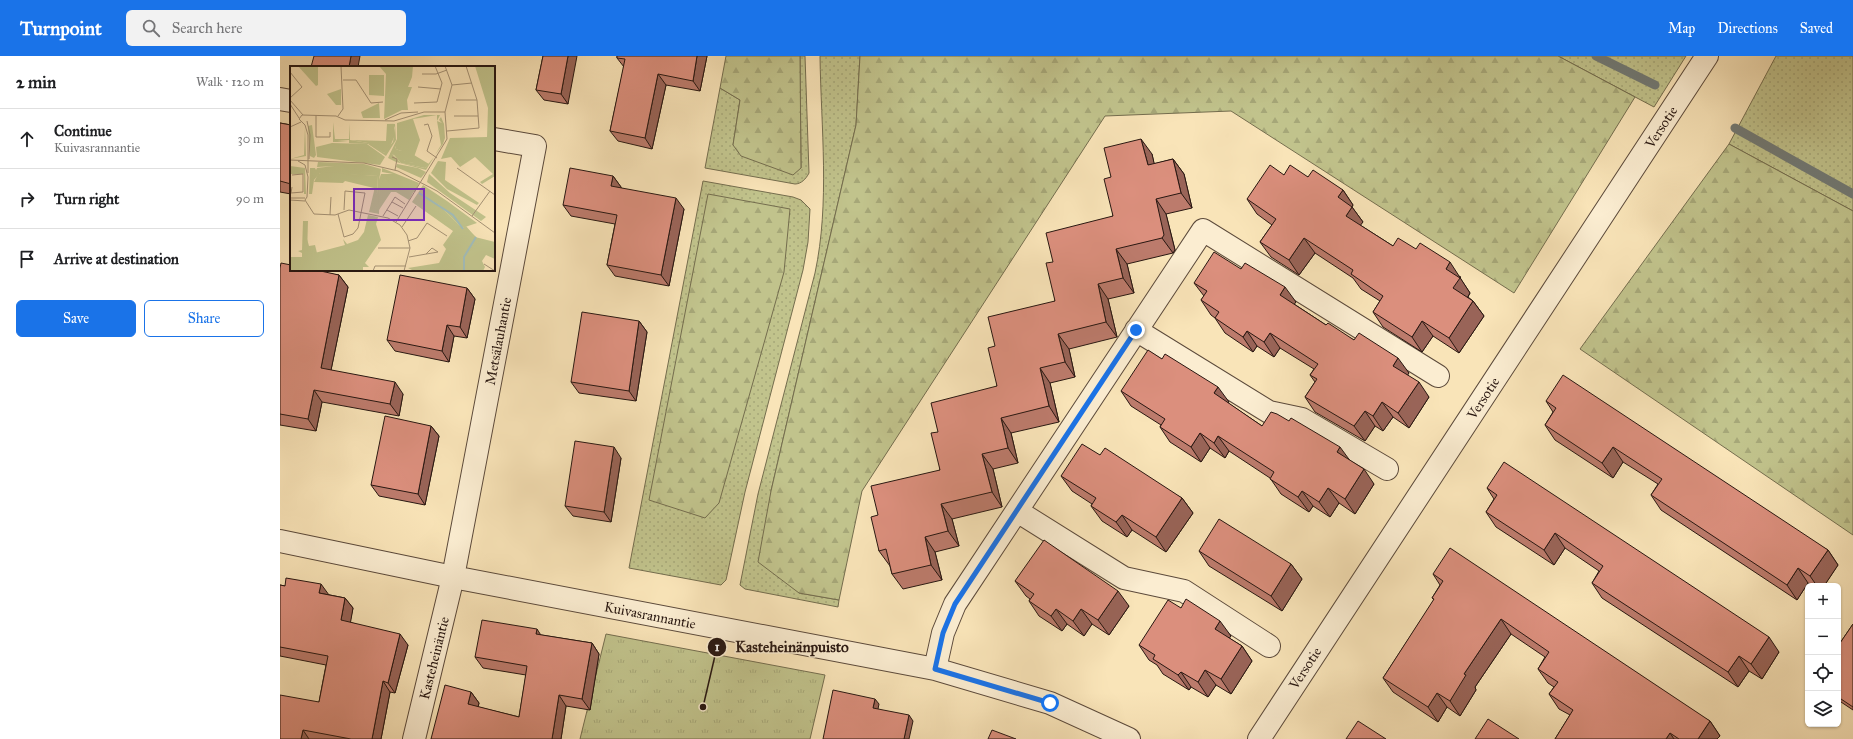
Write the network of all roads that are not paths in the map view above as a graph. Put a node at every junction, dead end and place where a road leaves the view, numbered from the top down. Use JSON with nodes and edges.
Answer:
{"nodes":[{"id":1,"x":1707,"y":56,"type":"edge"},
{"id":2,"x":280,"y":99,"type":"edge"},
{"id":3,"x":290,"y":101,"type":"edge"},
{"id":4,"x":495,"y":139,"type":"edge"},
{"id":5,"x":1136,"y":330,"type":"junction"},
{"id":6,"x":1438,"y":376,"type":"dead end"},
{"id":7,"x":1387,"y":469,"type":"dead end"},
{"id":8,"x":1017,"y":511,"type":"junction"},
{"id":9,"x":280,"y":541,"type":"edge"},
{"id":10,"x":453,"y":577,"type":"junction"},
{"id":11,"x":1269,"y":646,"type":"dead end"},
{"id":12,"x":935,"y":669,"type":"junction"},
{"id":13,"x":414,"y":739,"type":"edge"},
{"id":14,"x":1129,"y":739,"type":"edge"},
{"id":15,"x":1259,"y":739,"type":"edge"}],
"edges":[{"from":1,"to":15,"type":"street","name":"Versotie"},
{"from":2,"to":3,"type":"street"},
{"from":4,"to":10,"type":"street","name":"Metsälauhantie"},
{"from":5,"to":6,"type":"street"},
{"from":5,"to":7,"type":"street"},
{"from":5,"to":8,"type":"street"},
{"from":8,"to":11,"type":"street"},
{"from":8,"to":12,"type":"street"},
{"from":9,"to":10,"type":"street","name":"Kuivasrannantie"},
{"from":10,"to":12,"type":"street","name":"Kuivasrannantie"},
{"from":10,"to":13,"type":"street","name":"Kasteheinäntie"},
{"from":12,"to":14,"type":"street","name":"Kuivasrannantie"}]}
